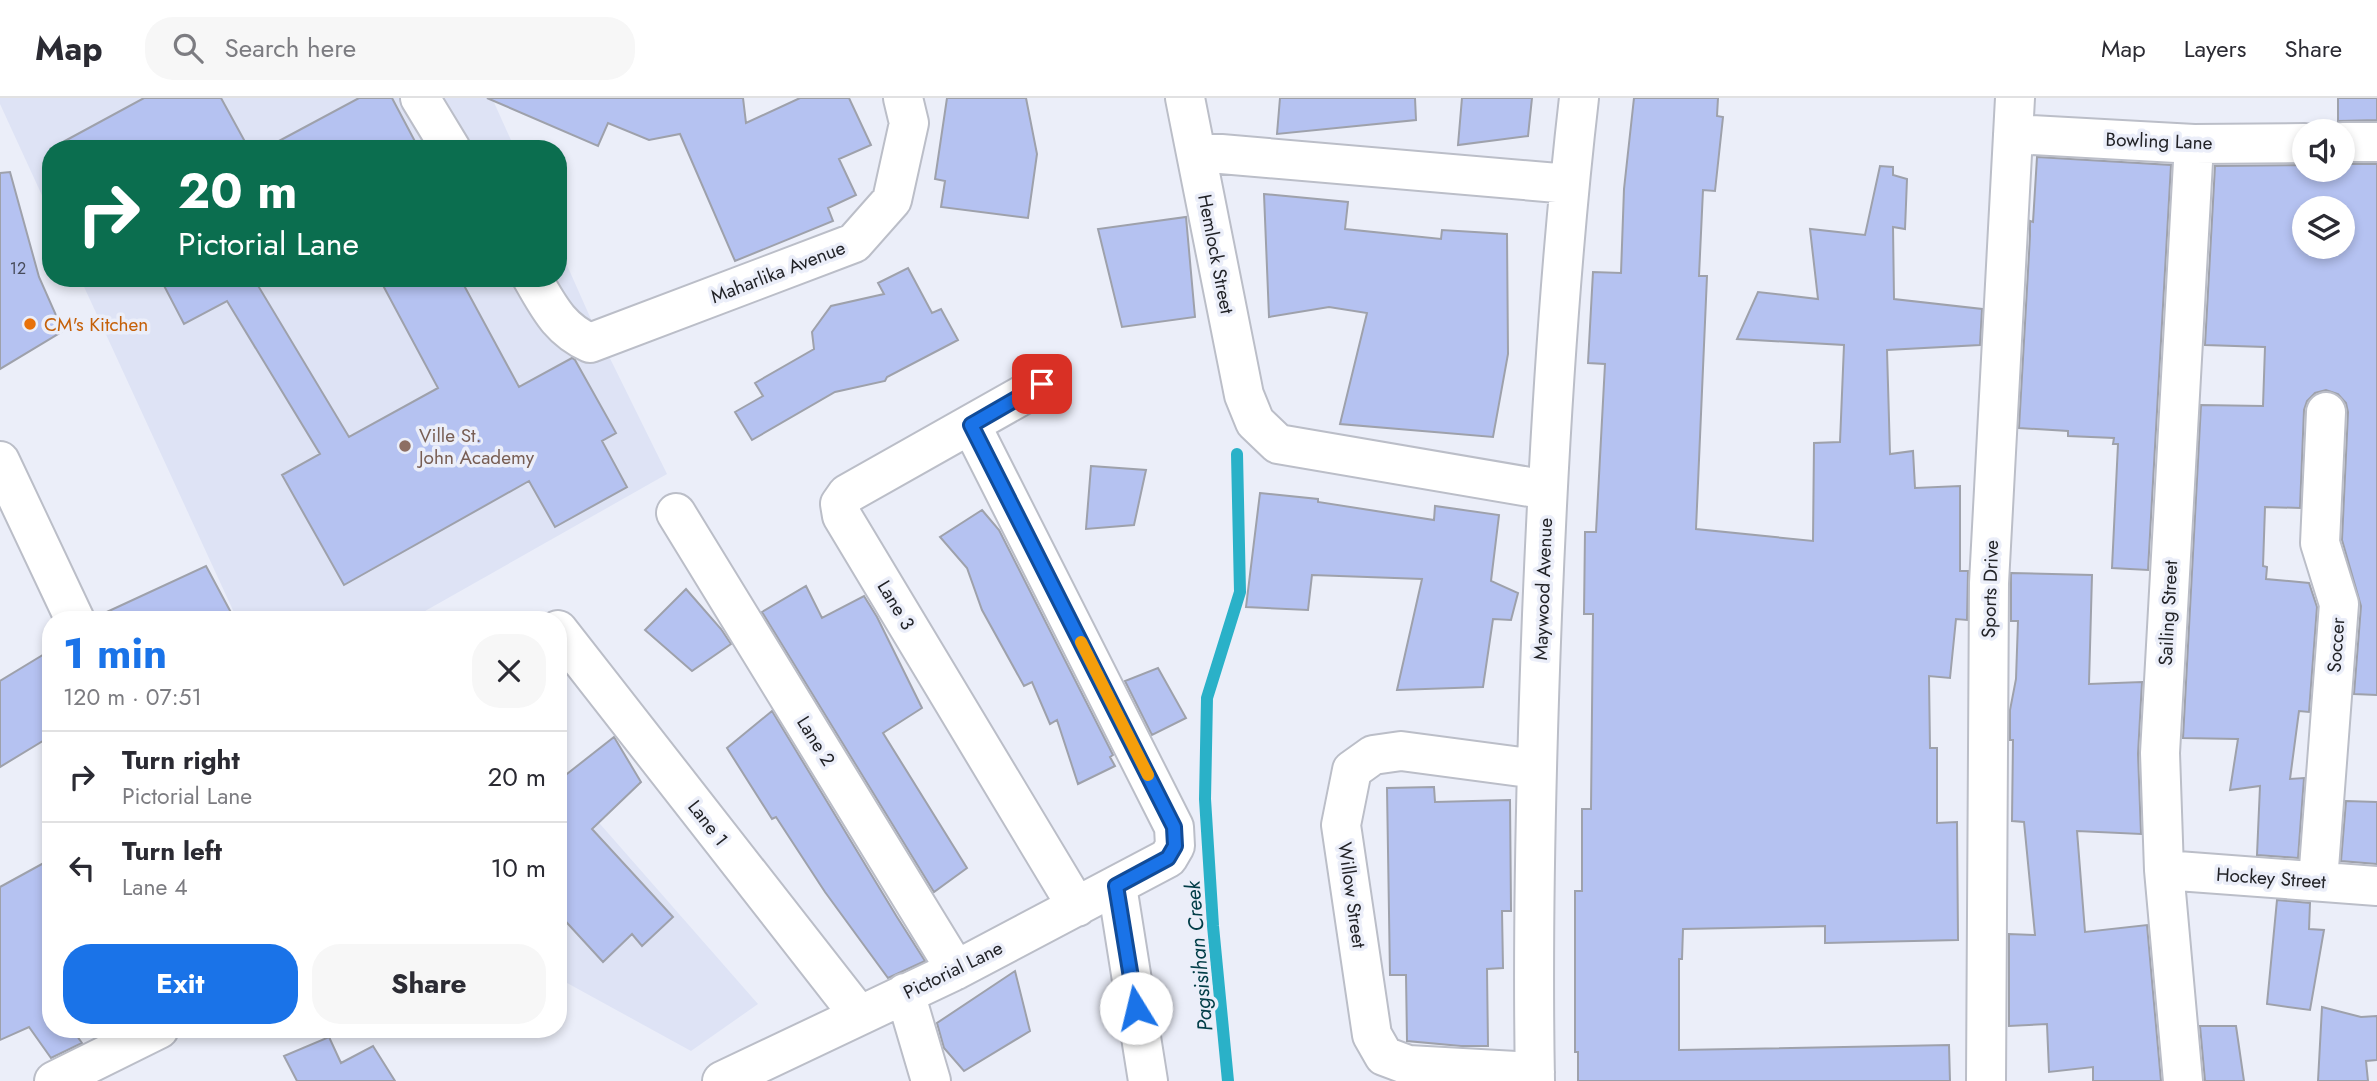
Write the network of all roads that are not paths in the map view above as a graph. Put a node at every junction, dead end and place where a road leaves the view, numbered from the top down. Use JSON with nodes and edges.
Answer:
{"nodes":[{"id":1,"x":420,"y":98,"type":"edge"},
{"id":2,"x":903,"y":98,"type":"edge"},
{"id":3,"x":1185,"y":98,"type":"edge"},
{"id":4,"x":1578,"y":98,"type":"edge"},
{"id":5,"x":2014,"y":116,"type":"edge"},
{"id":6,"x":446,"y":140,"type":"edge"},
{"id":7,"x":2355,"y":142,"type":"edge"},
{"id":8,"x":2377,"y":142,"type":"edge"},
{"id":9,"x":2292,"y":143,"type":"edge"},
{"id":10,"x":2194,"y":144,"type":"junction"},
{"id":11,"x":1198,"y":152,"type":"junction"},
{"id":12,"x":1569,"y":184,"type":"junction"},
{"id":13,"x":538,"y":287,"type":"edge"},
{"id":14,"x":1042,"y":384,"type":"dead end"},
{"id":15,"x":2326,"y":412,"type":"dead end"},
{"id":16,"x":971,"y":425,"type":"junction"},
{"id":17,"x":0,"y":461,"type":"edge"},
{"id":18,"x":1547,"y":490,"type":"junction"},
{"id":19,"x":676,"y":513,"type":"dead end"},
{"id":20,"x":71,"y":611,"type":"edge"},
{"id":21,"x":567,"y":642,"type":"edge"},
{"id":22,"x":1536,"y":769,"type":"junction"},
{"id":23,"x":2164,"y":870,"type":"junction"},
{"id":24,"x":2318,"y":881,"type":"junction"},
{"id":25,"x":1116,"y":886,"type":"junction"},
{"id":26,"x":2377,"y":886,"type":"edge"},
{"id":27,"x":1077,"y":907,"type":"junction"},
{"id":28,"x":956,"y":970,"type":"junction"},
{"id":29,"x":905,"y":993,"type":"junction"},
{"id":30,"x":859,"y":1015,"type":"junction"},
{"id":31,"x":141,"y":1038,"type":"edge"},
{"id":32,"x":1535,"y":1077,"type":"edge"},
{"id":33,"x":54,"y":1081,"type":"edge"},
{"id":34,"x":722,"y":1081,"type":"edge"},
{"id":35,"x":931,"y":1081,"type":"edge"},
{"id":36,"x":1148,"y":1081,"type":"edge"},
{"id":37,"x":1986,"y":1081,"type":"edge"},
{"id":38,"x":2183,"y":1081,"type":"edge"}],
"edges":[{"from":1,"to":6,"type":"street"},
{"from":2,"to":13,"type":"street","name":"Maharlika Avenue"},
{"from":3,"to":11,"type":"street","name":"Hemlock Street"},
{"from":4,"to":12,"type":"street","name":"Maywood Avenue"},
{"from":5,"to":10,"type":"street","name":"Bowling Lane"},
{"from":5,"to":37,"type":"street","name":"Sports Drive"},
{"from":7,"to":8,"type":"street"},
{"from":9,"to":10,"type":"street","name":"Bowling Lane"},
{"from":10,"to":23,"type":"street","name":"Sailing Street"},
{"from":11,"to":12,"type":"street"},
{"from":11,"to":18,"type":"street","name":"Hemlock Street"},
{"from":12,"to":18,"type":"street","name":"Maywood Avenue"},
{"from":14,"to":16,"type":"street","name":"Lane 3"},
{"from":15,"to":24,"type":"street","name":"Soccer"},
{"from":16,"to":25,"type":"street","name":"Pictorial Lane"},
{"from":16,"to":27,"type":"street","name":"Lane 3"},
{"from":17,"to":20,"type":"street"},
{"from":18,"to":22,"type":"street","name":"Maywood Avenue"},
{"from":19,"to":28,"type":"street","name":"Lane 2"},
{"from":21,"to":30,"type":"street","name":"Lane 1"},
{"from":22,"to":32,"type":"street","name":"Maywood Avenue"},
{"from":22,"to":32,"type":"street","name":"Willow Street"},
{"from":23,"to":24,"type":"street","name":"Hockey Street"},
{"from":23,"to":38,"type":"street","name":"Sailing Street"},
{"from":24,"to":26,"type":"street","name":"Hockey Street"},
{"from":25,"to":27,"type":"street","name":"Pictorial Lane"},
{"from":25,"to":36,"type":"street"},
{"from":27,"to":28,"type":"street","name":"Pictorial Lane"},
{"from":28,"to":29,"type":"street","name":"Pictorial Lane"},
{"from":29,"to":30,"type":"street","name":"Pictorial Lane"},
{"from":29,"to":35,"type":"street"},
{"from":30,"to":34,"type":"street","name":"Pictorial Lane"},
{"from":31,"to":33,"type":"street"}]}
